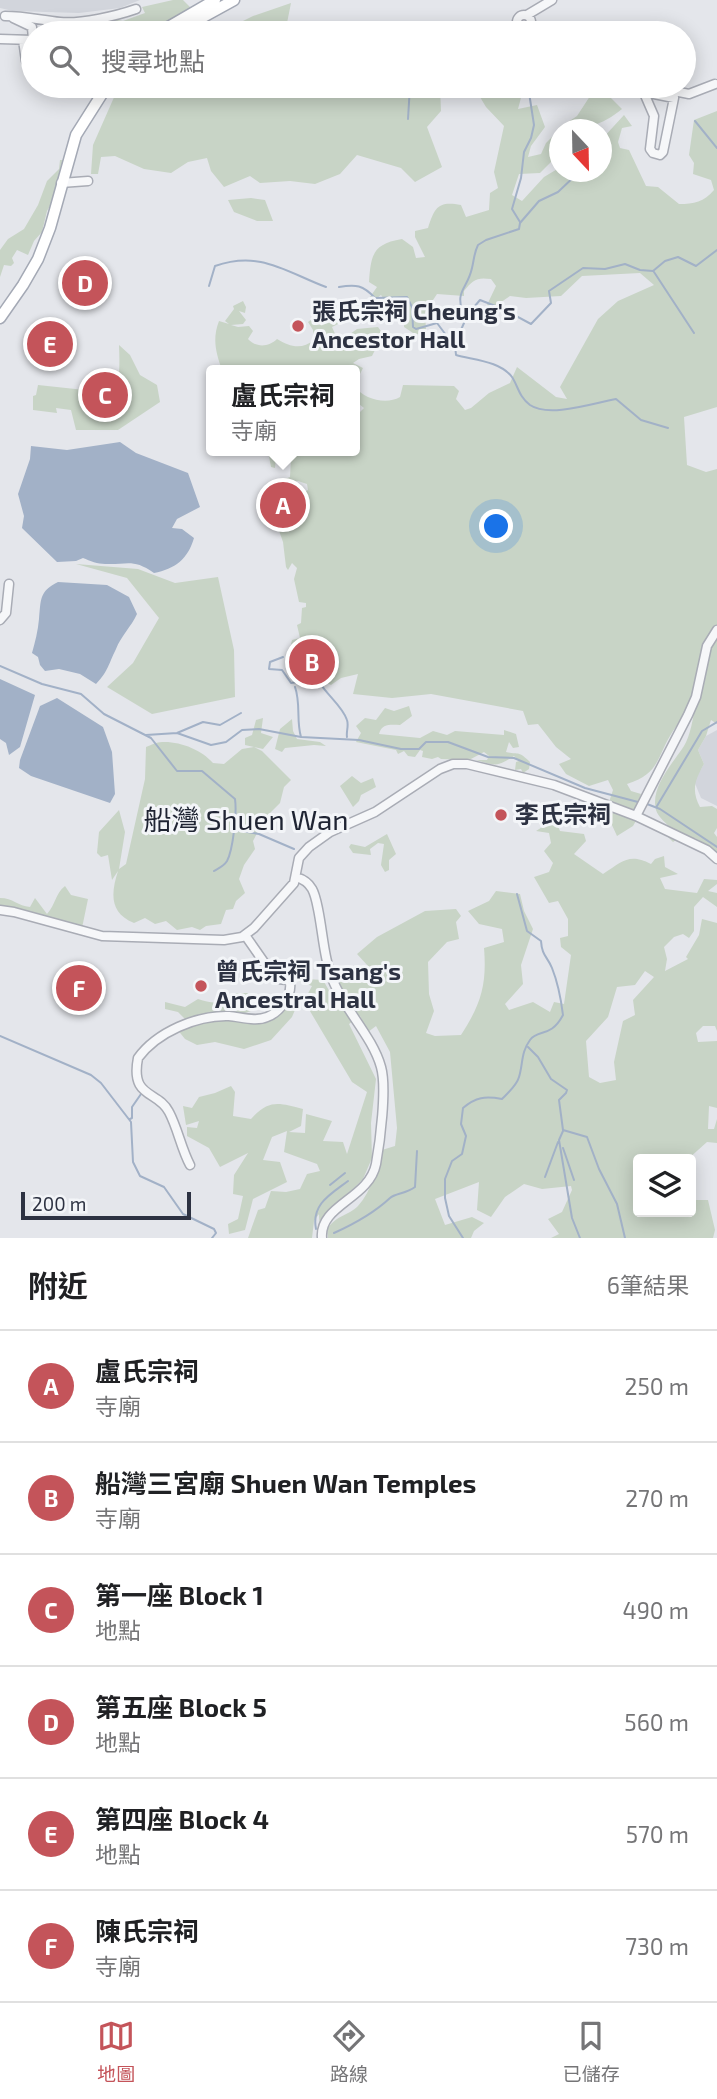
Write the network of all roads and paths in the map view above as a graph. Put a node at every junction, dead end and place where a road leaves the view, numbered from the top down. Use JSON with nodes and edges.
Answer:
{"nodes":[{"id":1,"x":215,"y":0,"type":"edge"},
{"id":2,"x":234,"y":0,"type":"edge"},
{"id":3,"x":552,"y":0,"type":"edge"},
{"id":4,"x":136,"y":9,"type":"dead end"},
{"id":5,"x":2,"y":15,"type":"edge"},
{"id":6,"x":527,"y":15,"type":"junction"},
{"id":7,"x":44,"y":18,"type":"junction"},
{"id":8,"x":40,"y":21,"type":"edge"},
{"id":9,"x":57,"y":21,"type":"edge"},
{"id":10,"x":68,"y":21,"type":"edge"},
{"id":11,"x":179,"y":21,"type":"edge"},
{"id":12,"x":196,"y":21,"type":"edge"},
{"id":13,"x":518,"y":21,"type":"edge"},
{"id":14,"x":531,"y":21,"type":"edge"},
{"id":15,"x":21,"y":23,"type":"edge"},
{"id":16,"x":0,"y":39,"type":"edge"},
{"id":17,"x":21,"y":40,"type":"edge"},
{"id":18,"x":716,"y":83,"type":"edge"},
{"id":19,"x":696,"y":93,"type":"edge"},
{"id":20,"x":99,"y":98,"type":"edge"},
{"id":21,"x":647,"y":98,"type":"edge"},
{"id":22,"x":674,"y":98,"type":"edge"},
{"id":23,"x":88,"y":181,"type":"dead end"},
{"id":24,"x":61,"y":183,"type":"junction"},
{"id":25,"x":0,"y":318,"type":"edge"},
{"id":26,"x":9,"y":584,"type":"dead end"},
{"id":27,"x":0,"y":620,"type":"edge"},
{"id":28,"x":717,"y":630,"type":"edge"},
{"id":29,"x":636,"y":816,"type":"junction"},
{"id":30,"x":717,"y":859,"type":"edge"},
{"id":31,"x":296,"y":877,"type":"junction"},
{"id":32,"x":0,"y":910,"type":"edge"},
{"id":33,"x":246,"y":935,"type":"junction"},
{"id":34,"x":190,"y":1165,"type":"dead end"},
{"id":35,"x":322,"y":1238,"type":"edge"}],
"edges":[{"from":1,"to":11,"type":"main road"},
{"from":2,"to":12,"type":"main road"},
{"from":3,"to":6,"type":"street"},
{"from":4,"to":10,"type":"street"},
{"from":5,"to":7,"type":"street"},
{"from":5,"to":15,"type":"street"},
{"from":6,"to":13,"type":"street"},
{"from":6,"to":14,"type":"street"},
{"from":7,"to":8,"type":"street"},
{"from":7,"to":9,"type":"street"},
{"from":16,"to":17,"type":"street"},
{"from":18,"to":19,"type":"street"},
{"from":20,"to":24,"type":"main road"},
{"from":21,"to":22,"type":"street"},
{"from":23,"to":24,"type":"street"},
{"from":24,"to":25,"type":"main road"},
{"from":26,"to":27,"type":"street"},
{"from":28,"to":29,"type":"street"},
{"from":29,"to":30,"type":"street"},
{"from":29,"to":31,"type":"street"},
{"from":31,"to":33,"type":"street"},
{"from":31,"to":35,"type":"street"},
{"from":32,"to":33,"type":"street"},
{"from":33,"to":34,"type":"street"}]}
